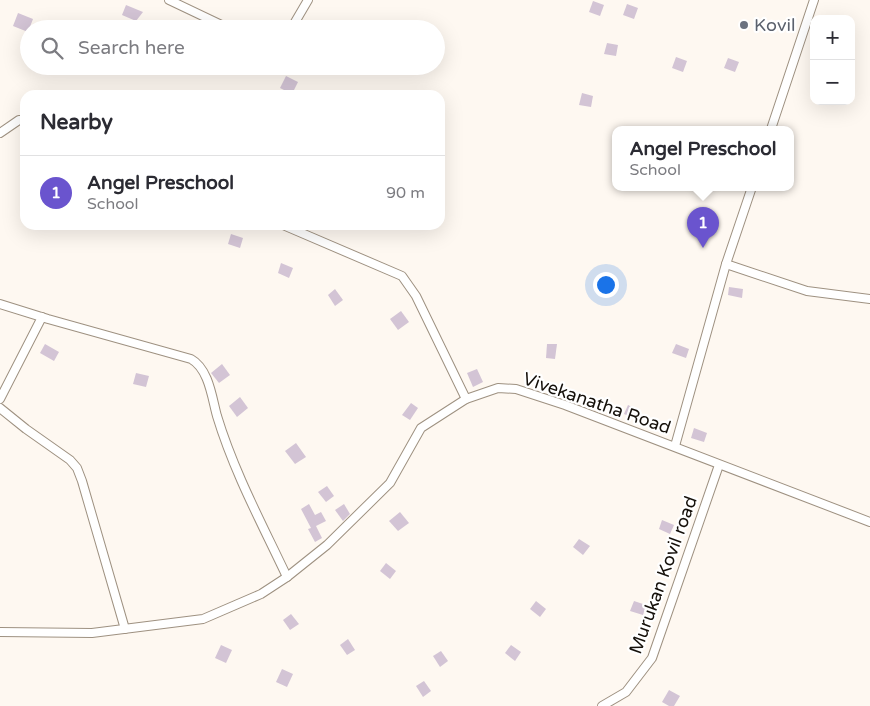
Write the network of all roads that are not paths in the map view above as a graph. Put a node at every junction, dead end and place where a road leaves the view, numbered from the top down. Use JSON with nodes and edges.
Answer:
{"nodes":[{"id":1,"x":169,"y":0,"type":"edge"},
{"id":2,"x":308,"y":0,"type":"edge"},
{"id":3,"x":814,"y":0,"type":"edge"},
{"id":4,"x":211,"y":20,"type":"edge"},
{"id":5,"x":296,"y":20,"type":"edge"},
{"id":6,"x":20,"y":120,"type":"edge"},
{"id":7,"x":772,"y":126,"type":"edge"},
{"id":8,"x":0,"y":133,"type":"edge"},
{"id":9,"x":751,"y":191,"type":"edge"},
{"id":10,"x":295,"y":230,"type":"edge"},
{"id":11,"x":726,"y":264,"type":"junction"},
{"id":12,"x":870,"y":299,"type":"edge"},
{"id":13,"x":0,"y":304,"type":"edge"},
{"id":14,"x":42,"y":317,"type":"junction"},
{"id":15,"x":0,"y":398,"type":"edge"},
{"id":16,"x":466,"y":399,"type":"junction"},
{"id":17,"x":0,"y":408,"type":"edge"},
{"id":18,"x":675,"y":446,"type":"junction"},
{"id":19,"x":718,"y":464,"type":"junction"},
{"id":20,"x":870,"y":522,"type":"edge"},
{"id":21,"x":287,"y":577,"type":"junction"},
{"id":22,"x":125,"y":628,"type":"junction"},
{"id":23,"x":0,"y":632,"type":"edge"},
{"id":24,"x":602,"y":706,"type":"edge"}],
"edges":[{"from":1,"to":4,"type":"street"},
{"from":2,"to":5,"type":"street"},
{"from":3,"to":7,"type":"street"},
{"from":6,"to":8,"type":"street"},
{"from":9,"to":11,"type":"street"},
{"from":10,"to":16,"type":"street"},
{"from":11,"to":12,"type":"street"},
{"from":11,"to":18,"type":"street"},
{"from":13,"to":14,"type":"street"},
{"from":14,"to":15,"type":"street"},
{"from":14,"to":21,"type":"street"},
{"from":16,"to":18,"type":"street","name":"Vivekanatha Road"},
{"from":16,"to":21,"type":"street","name":"Vivekanatha Road"},
{"from":17,"to":22,"type":"street"},
{"from":18,"to":19,"type":"street","name":"Vivekanatha Road"},
{"from":19,"to":20,"type":"street","name":"Vivekanatha Road"},
{"from":19,"to":24,"type":"street","name":"Murukan Kovil road"},
{"from":21,"to":22,"type":"street","name":"Vivekanatha Road"},
{"from":22,"to":23,"type":"street","name":"Vivekanatha Road"}]}
